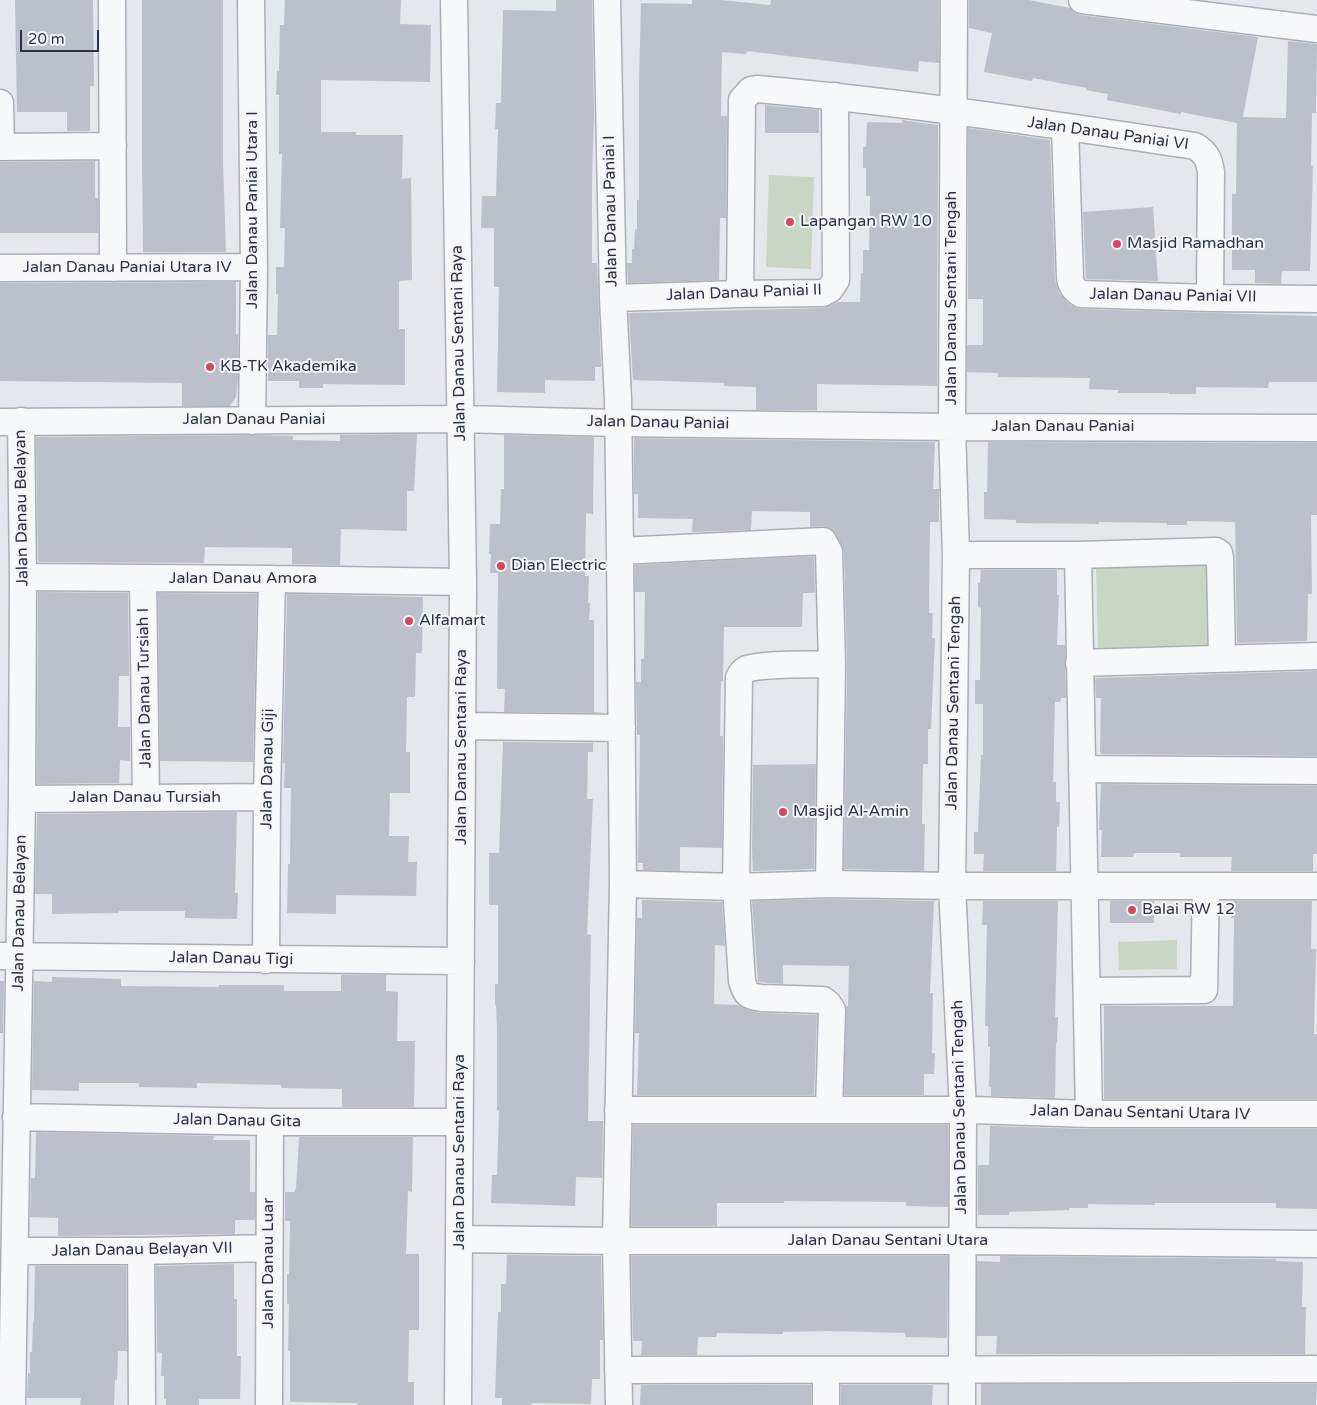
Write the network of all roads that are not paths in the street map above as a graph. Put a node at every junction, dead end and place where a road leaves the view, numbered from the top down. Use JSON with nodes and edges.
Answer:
{"nodes":[{"id":1,"x":112,"y":0,"type":"edge"},
{"id":2,"x":251,"y":0,"type":"edge"},
{"id":3,"x":454,"y":0,"type":"edge"},
{"id":4,"x":607,"y":0,"type":"edge"},
{"id":5,"x":954,"y":0,"type":"edge"},
{"id":6,"x":1082,"y":0,"type":"edge"},
{"id":7,"x":1317,"y":29,"type":"edge"},
{"id":8,"x":835,"y":96,"type":"junction"},
{"id":9,"x":0,"y":103,"type":"edge"},
{"id":10,"x":953,"y":112,"type":"junction"},
{"id":11,"x":1065,"y":127,"type":"junction"},
{"id":12,"x":113,"y":146,"type":"junction"},
{"id":13,"x":0,"y":147,"type":"edge"},
{"id":14,"x":254,"y":267,"type":"junction"},
{"id":15,"x":0,"y":268,"type":"edge"},
{"id":16,"x":113,"y":268,"type":"junction"},
{"id":17,"x":740,"y":294,"type":"junction"},
{"id":18,"x":613,"y":298,"type":"junction"},
{"id":19,"x":1210,"y":298,"type":"junction"},
{"id":20,"x":1317,"y":299,"type":"edge"},
{"id":21,"x":460,"y":419,"type":"junction"},
{"id":22,"x":252,"y":421,"type":"junction"},
{"id":23,"x":10,"y":422,"type":"edge"},
{"id":24,"x":617,"y":423,"type":"junction"},
{"id":25,"x":952,"y":427,"type":"junction"},
{"id":26,"x":1317,"y":428,"type":"edge"},
{"id":27,"x":620,"y":551,"type":"junction"},
{"id":28,"x":956,"y":554,"type":"junction"},
{"id":29,"x":1078,"y":555,"type":"junction"},
{"id":30,"x":23,"y":577,"type":"junction"},
{"id":31,"x":143,"y":579,"type":"junction"},
{"id":32,"x":272,"y":579,"type":"junction"},
{"id":33,"x":463,"y":582,"type":"junction"},
{"id":34,"x":1317,"y":656,"type":"edge"},
{"id":35,"x":1222,"y":658,"type":"junction"},
{"id":36,"x":1079,"y":663,"type":"junction"},
{"id":37,"x":832,"y":664,"type":"junction"},
{"id":38,"x":463,"y":726,"type":"junction"},
{"id":39,"x":622,"y":728,"type":"junction"},
{"id":40,"x":1082,"y":769,"type":"junction"},
{"id":41,"x":1317,"y":771,"type":"edge"},
{"id":42,"x":267,"y":797,"type":"junction"},
{"id":43,"x":146,"y":798,"type":"junction"},
{"id":44,"x":22,"y":799,"type":"junction"},
{"id":45,"x":623,"y":884,"type":"junction"},
{"id":46,"x":829,"y":884,"type":"junction"},
{"id":47,"x":736,"y":886,"type":"junction"},
{"id":48,"x":952,"y":886,"type":"junction"},
{"id":49,"x":1085,"y":886,"type":"junction"},
{"id":50,"x":1206,"y":886,"type":"junction"},
{"id":51,"x":1317,"y":886,"type":"edge"},
{"id":52,"x":10,"y":955,"type":"edge"},
{"id":53,"x":266,"y":960,"type":"junction"},
{"id":54,"x":461,"y":961,"type":"junction"},
{"id":55,"x":1087,"y":991,"type":"junction"},
{"id":56,"x":618,"y":1110,"type":"junction"},
{"id":57,"x":829,"y":1110,"type":"junction"},
{"id":58,"x":963,"y":1110,"type":"junction"},
{"id":59,"x":1090,"y":1114,"type":"junction"},
{"id":60,"x":1317,"y":1114,"type":"edge"},
{"id":61,"x":16,"y":1117,"type":"junction"},
{"id":62,"x":270,"y":1122,"type":"junction"},
{"id":63,"x":459,"y":1122,"type":"junction"},
{"id":64,"x":460,"y":1239,"type":"junction"},
{"id":65,"x":616,"y":1241,"type":"junction"},
{"id":66,"x":962,"y":1241,"type":"junction"},
{"id":67,"x":1317,"y":1244,"type":"edge"},
{"id":68,"x":268,"y":1248,"type":"junction"},
{"id":69,"x":16,"y":1250,"type":"junction"},
{"id":70,"x":141,"y":1251,"type":"junction"},
{"id":71,"x":962,"y":1369,"type":"junction"},
{"id":72,"x":1317,"y":1369,"type":"edge"},
{"id":73,"x":618,"y":1370,"type":"junction"},
{"id":74,"x":826,"y":1370,"type":"junction"},
{"id":75,"x":6,"y":1377,"type":"edge"},
{"id":76,"x":12,"y":1405,"type":"edge"},
{"id":77,"x":142,"y":1405,"type":"edge"},
{"id":78,"x":269,"y":1405,"type":"edge"},
{"id":79,"x":458,"y":1405,"type":"edge"},
{"id":80,"x":619,"y":1405,"type":"edge"},
{"id":81,"x":826,"y":1405,"type":"edge"},
{"id":82,"x":962,"y":1405,"type":"edge"}],
"edges":[{"from":1,"to":12,"type":"street"},
{"from":2,"to":14,"type":"street","name":"Jalan Danau Paniai Utara I"},
{"from":3,"to":21,"type":"street","name":"Jalan Danau Sentani Raya"},
{"from":4,"to":18,"type":"street","name":"Jalan Danau Paniai I"},
{"from":5,"to":10,"type":"street","name":"Jalan Danau Sentani Tengah"},
{"from":6,"to":7,"type":"street"},
{"from":8,"to":10,"type":"street","name":"Jalan Danau Paniai VI"},
{"from":8,"to":17,"type":"street","name":"Jalan Danau Paniai II"},
{"from":8,"to":17,"type":"street","name":"Jalan Danau Paniai VI"},
{"from":9,"to":13,"type":"street"},
{"from":10,"to":11,"type":"street","name":"Jalan Danau Paniai VI"},
{"from":10,"to":25,"type":"street","name":"Jalan Danau Sentani Tengah"},
{"from":11,"to":19,"type":"street","name":"Jalan Danau Paniai VI"},
{"from":11,"to":19,"type":"street","name":"Jalan Danau Paniai VII"},
{"from":12,"to":13,"type":"street"},
{"from":12,"to":16,"type":"street"},
{"from":14,"to":16,"type":"street","name":"Jalan Danau Paniai Utara IV"},
{"from":14,"to":22,"type":"street","name":"Jalan Danau Paniai Utara I"},
{"from":15,"to":16,"type":"street","name":"Jalan Danau Paniai Utara IV"},
{"from":17,"to":18,"type":"street","name":"Jalan Danau Paniai II"},
{"from":18,"to":24,"type":"street","name":"Jalan Danau Paniai I"},
{"from":19,"to":20,"type":"street","name":"Jalan Danau Paniai VII"},
{"from":21,"to":22,"type":"street","name":"Jalan Danau Paniai"},
{"from":21,"to":24,"type":"street","name":"Jalan Danau Paniai"},
{"from":21,"to":33,"type":"street","name":"Jalan Danau Sentani Raya"},
{"from":22,"to":23,"type":"street","name":"Jalan Danau Paniai"},
{"from":23,"to":30,"type":"street","name":"Jalan Danau Belayan"},
{"from":24,"to":25,"type":"street","name":"Jalan Danau Paniai"},
{"from":24,"to":27,"type":"street","name":"Jalan Danau Paniai I"},
{"from":25,"to":26,"type":"street","name":"Jalan Danau Paniai"},
{"from":25,"to":28,"type":"street","name":"Jalan Danau Sentani Tengah"},
{"from":27,"to":37,"type":"street"},
{"from":27,"to":39,"type":"street","name":"Jalan Danau Paniai I"},
{"from":28,"to":29,"type":"street"},
{"from":28,"to":48,"type":"street","name":"Jalan Danau Sentani Tengah"},
{"from":29,"to":35,"type":"street"},
{"from":29,"to":36,"type":"street"},
{"from":30,"to":31,"type":"street","name":"Jalan Danau Amora"},
{"from":30,"to":44,"type":"street","name":"Jalan Danau Belayan"},
{"from":31,"to":32,"type":"street","name":"Jalan Danau Amora"},
{"from":31,"to":43,"type":"street","name":"Jalan Danau Tursiah I"},
{"from":32,"to":33,"type":"street","name":"Jalan Danau Amora"},
{"from":32,"to":42,"type":"street","name":"Jalan Danau Giji"},
{"from":33,"to":38,"type":"street","name":"Jalan Danau Sentani Raya"},
{"from":34,"to":35,"type":"street"},
{"from":35,"to":36,"type":"street"},
{"from":36,"to":40,"type":"street"},
{"from":37,"to":46,"type":"street"},
{"from":37,"to":47,"type":"street"},
{"from":38,"to":39,"type":"street"},
{"from":38,"to":54,"type":"street","name":"Jalan Danau Sentani Raya"},
{"from":39,"to":45,"type":"street","name":"Jalan Danau Paniai I"},
{"from":40,"to":41,"type":"street"},
{"from":40,"to":49,"type":"street"},
{"from":42,"to":43,"type":"street","name":"Jalan Danau Tursiah"},
{"from":42,"to":53,"type":"street","name":"Jalan Danau Giji"},
{"from":43,"to":44,"type":"street","name":"Jalan Danau Tursiah"},
{"from":44,"to":52,"type":"street","name":"Jalan Danau Belayan"},
{"from":45,"to":47,"type":"street"},
{"from":45,"to":56,"type":"street","name":"Jalan Danau Paniai I"},
{"from":46,"to":47,"type":"street"},
{"from":46,"to":48,"type":"street"},
{"from":47,"to":57,"type":"street"},
{"from":48,"to":49,"type":"street"},
{"from":48,"to":58,"type":"street","name":"Jalan Danau Sentani Tengah"},
{"from":49,"to":50,"type":"street"},
{"from":49,"to":55,"type":"street"},
{"from":50,"to":51,"type":"street"},
{"from":50,"to":55,"type":"street"},
{"from":52,"to":53,"type":"street","name":"Jalan Danau Tigi"},
{"from":52,"to":61,"type":"street","name":"Jalan Danau Belayan"},
{"from":53,"to":54,"type":"street","name":"Jalan Danau Tigi"},
{"from":54,"to":63,"type":"street","name":"Jalan Danau Sentani Raya"},
{"from":55,"to":59,"type":"street"},
{"from":56,"to":57,"type":"street","name":"Jalan Danau Sentani Utara IV"},
{"from":56,"to":65,"type":"street","name":"Jalan Danau Paniai I"},
{"from":57,"to":58,"type":"street","name":"Jalan Danau Sentani Utara IV"},
{"from":58,"to":59,"type":"street","name":"Jalan Danau Sentani Utara IV"},
{"from":58,"to":66,"type":"street","name":"Jalan Danau Sentani Tengah"},
{"from":59,"to":60,"type":"street","name":"Jalan Danau Sentani Utara IV"},
{"from":61,"to":62,"type":"street","name":"Jalan Danau Gita"},
{"from":61,"to":69,"type":"street","name":"Jalan Danau Belayan"},
{"from":62,"to":63,"type":"street","name":"Jalan Danau Gita"},
{"from":62,"to":68,"type":"street","name":"Jalan Danau Luar"},
{"from":63,"to":64,"type":"street","name":"Jalan Danau Sentani Raya"},
{"from":64,"to":65,"type":"street","name":"Jalan Danau Sentani Utara"},
{"from":64,"to":79,"type":"street","name":"Jalan Danau Sentani Raya"},
{"from":65,"to":66,"type":"street","name":"Jalan Danau Sentani Utara"},
{"from":65,"to":73,"type":"street","name":"Jalan Danau Paniai I"},
{"from":66,"to":67,"type":"street","name":"Jalan Danau Sentani Utara"},
{"from":66,"to":71,"type":"street","name":"Jalan Danau Sentani Tengah"},
{"from":68,"to":70,"type":"street","name":"Jalan Danau Belayan VII"},
{"from":68,"to":78,"type":"street","name":"Jalan Danau Luar"},
{"from":69,"to":70,"type":"street","name":"Jalan Danau Belayan VII"},
{"from":69,"to":75,"type":"street","name":"Jalan Danau Belayan"},
{"from":70,"to":77,"type":"street"},
{"from":71,"to":72,"type":"street"},
{"from":71,"to":74,"type":"street"},
{"from":71,"to":82,"type":"street","name":"Jalan Danau Sentani Tengah"},
{"from":73,"to":74,"type":"street"},
{"from":73,"to":80,"type":"street","name":"Jalan Danau Paniai I"},
{"from":74,"to":81,"type":"street"},
{"from":75,"to":76,"type":"street","name":"Jalan Danau Belayan"}]}
